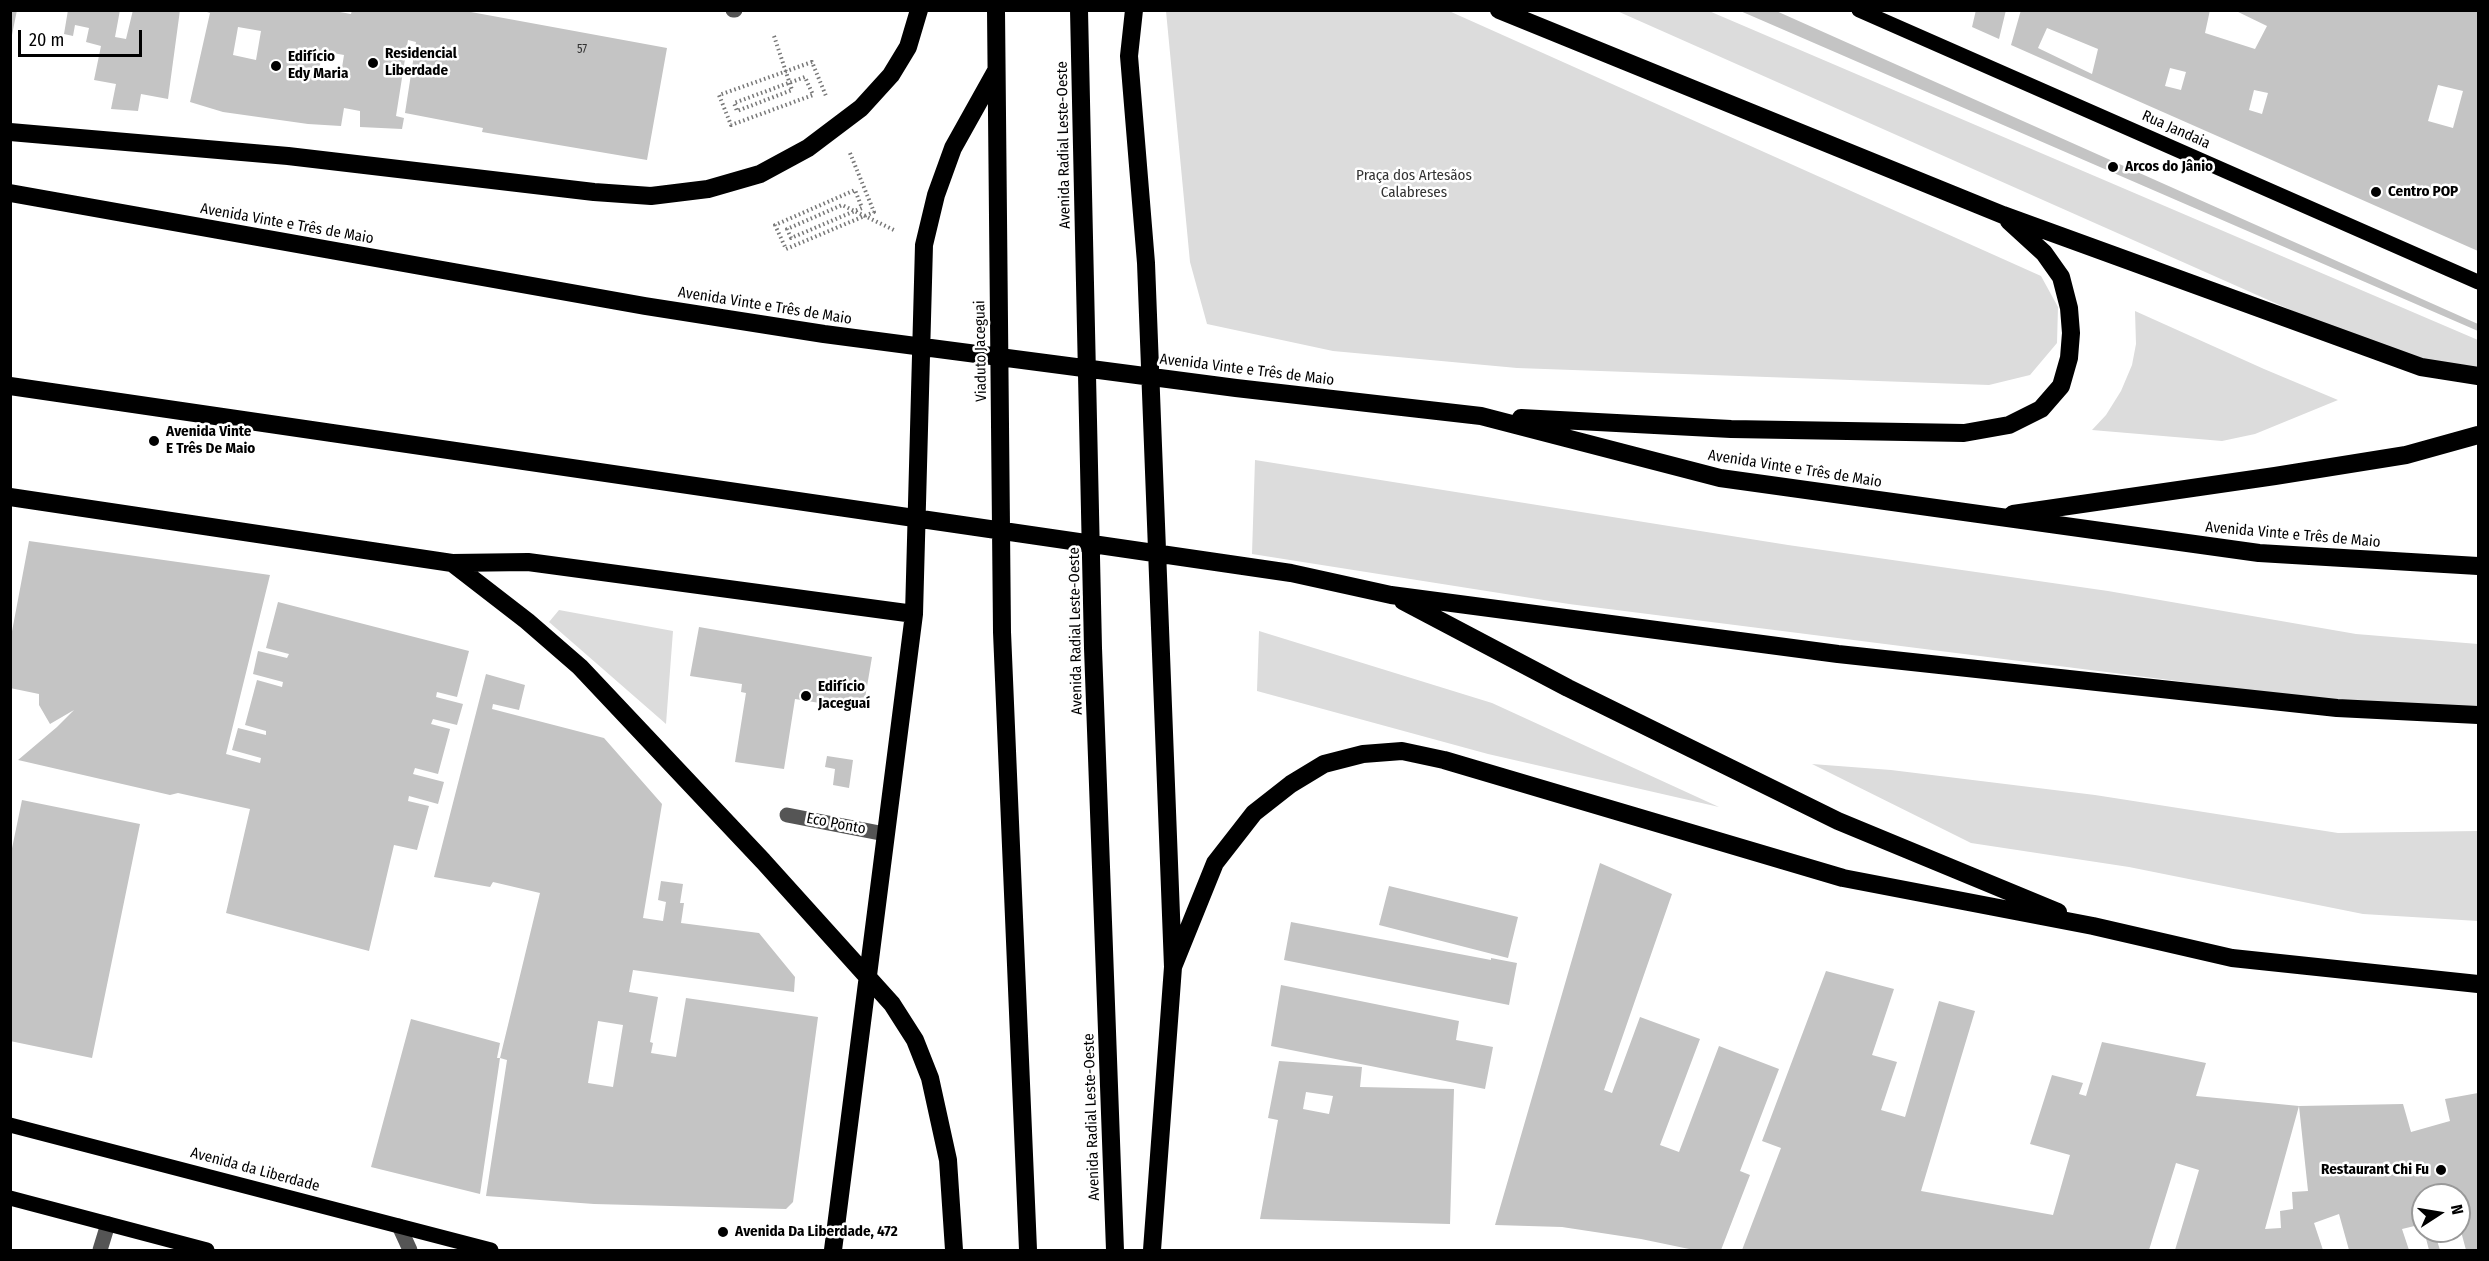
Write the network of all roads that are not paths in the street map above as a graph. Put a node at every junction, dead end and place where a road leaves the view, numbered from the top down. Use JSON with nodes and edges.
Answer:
{"nodes":[{"id":1,"x":919,"y":10,"type":"edge"},
{"id":2,"x":996,"y":10,"type":"edge"},
{"id":3,"x":1079,"y":10,"type":"edge"},
{"id":4,"x":1134,"y":10,"type":"edge"},
{"id":5,"x":1499,"y":10,"type":"edge"},
{"id":6,"x":1859,"y":10,"type":"edge"},
{"id":7,"x":996,"y":69,"type":"junction"},
{"id":8,"x":10,"y":132,"type":"edge"},
{"id":9,"x":10,"y":193,"type":"edge"},
{"id":10,"x":2003,"y":216,"type":"junction"},
{"id":11,"x":2478,"y":282,"type":"edge"},
{"id":12,"x":2478,"y":376,"type":"edge"},
{"id":13,"x":10,"y":386,"type":"edge"},
{"id":14,"x":1481,"y":416,"type":"junction"},
{"id":15,"x":2478,"y":435,"type":"edge"},
{"id":16,"x":10,"y":497,"type":"edge"},
{"id":17,"x":1990,"y":517,"type":"junction"},
{"id":18,"x":452,"y":563,"type":"junction"},
{"id":19,"x":2478,"y":566,"type":"edge"},
{"id":20,"x":1391,"y":595,"type":"junction"},
{"id":21,"x":914,"y":607,"type":"junction"},
{"id":22,"x":2478,"y":715,"type":"edge"},
{"id":23,"x":787,"y":815,"type":"dead end"},
{"id":24,"x":885,"y":834,"type":"junction"},
{"id":25,"x":2093,"y":926,"type":"junction"},
{"id":26,"x":1173,"y":967,"type":"junction"},
{"id":27,"x":2478,"y":984,"type":"edge"},
{"id":28,"x":10,"y":1125,"type":"edge"},
{"id":29,"x":10,"y":1198,"type":"edge"},
{"id":30,"x":108,"y":1224,"type":"junction"},
{"id":31,"x":399,"y":1226,"type":"junction"},
{"id":32,"x":100,"y":1251,"type":"edge"},
{"id":33,"x":207,"y":1251,"type":"edge"},
{"id":34,"x":410,"y":1251,"type":"edge"},
{"id":35,"x":491,"y":1251,"type":"edge"},
{"id":36,"x":833,"y":1251,"type":"edge"},
{"id":37,"x":954,"y":1251,"type":"edge"},
{"id":38,"x":1028,"y":1251,"type":"edge"},
{"id":39,"x":1115,"y":1251,"type":"edge"},
{"id":40,"x":1152,"y":1251,"type":"edge"}],
"edges":[{"from":1,"to":8,"type":"highway"},
{"from":2,"to":7,"type":"highway"},
{"from":3,"to":39,"type":"highway","name":"Avenida Radial Leste-Oeste"},
{"from":4,"to":26,"type":"highway"},
{"from":5,"to":10,"type":"highway"},
{"from":6,"to":11,"type":"main road","name":"Rua Jandaia"},
{"from":7,"to":21,"type":"highway"},
{"from":7,"to":38,"type":"highway","name":"Viaduto Jaceguai"},
{"from":9,"to":14,"type":"highway","name":"Avenida Vinte e Três de Maio"},
{"from":10,"to":12,"type":"highway"},
{"from":10,"to":14,"type":"highway"},
{"from":13,"to":20,"type":"highway"},
{"from":14,"to":17,"type":"highway","name":"Avenida Vinte e Três de Maio"},
{"from":15,"to":17,"type":"highway"},
{"from":16,"to":18,"type":"highway"},
{"from":17,"to":19,"type":"highway","name":"Avenida Vinte e Três de Maio"},
{"from":18,"to":21,"type":"highway"},
{"from":18,"to":37,"type":"highway"},
{"from":20,"to":22,"type":"highway"},
{"from":20,"to":25,"type":"highway"},
{"from":21,"to":24,"type":"highway"},
{"from":23,"to":24,"type":"street","name":"Eco Ponto"},
{"from":24,"to":36,"type":"highway"},
{"from":25,"to":26,"type":"highway"},
{"from":25,"to":27,"type":"highway"},
{"from":26,"to":40,"type":"highway"},
{"from":28,"to":31,"type":"main road","name":"Avenida da Liberdade"},
{"from":29,"to":30,"type":"main road"},
{"from":30,"to":32,"type":"street"},
{"from":30,"to":33,"type":"main road"},
{"from":31,"to":34,"type":"street"},
{"from":31,"to":35,"type":"main road","name":"Avenida da Liberdade"}]}
